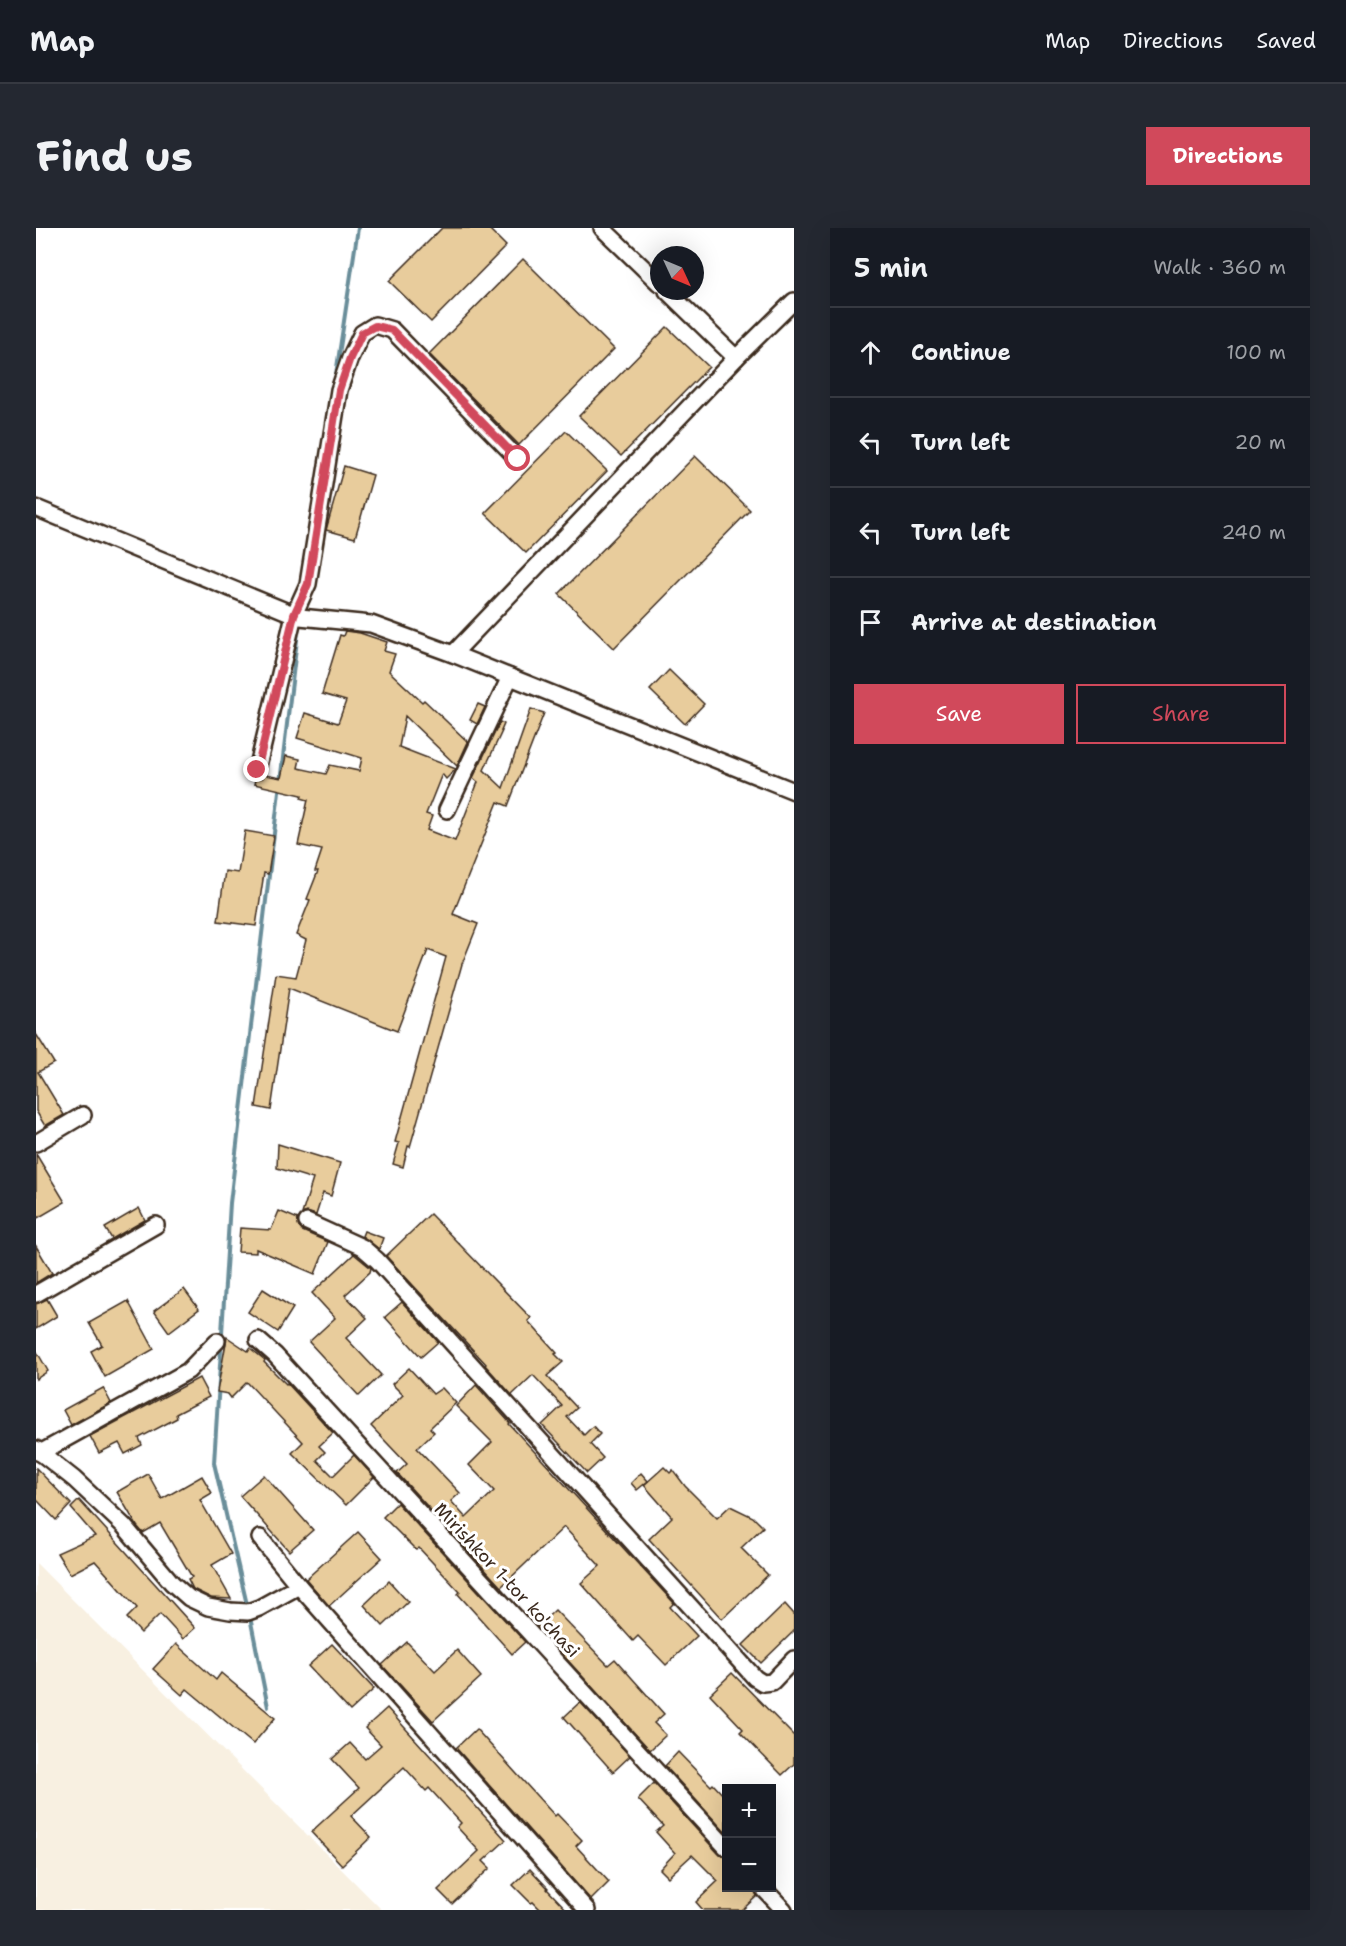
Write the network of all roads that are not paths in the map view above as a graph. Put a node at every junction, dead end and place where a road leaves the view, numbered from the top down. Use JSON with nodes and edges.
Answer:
{"nodes":[{"id":1,"x":602,"y":228,"type":"edge"},
{"id":2,"x":650,"y":274,"type":"edge"},
{"id":3,"x":676,"y":300,"type":"edge"},
{"id":4,"x":794,"y":301,"type":"edge"},
{"id":5,"x":736,"y":357,"type":"junction"},
{"id":6,"x":518,"y":459,"type":"dead end"},
{"id":7,"x":36,"y":508,"type":"edge"},
{"id":8,"x":294,"y":615,"type":"junction"},
{"id":9,"x":453,"y":654,"type":"junction"},
{"id":10,"x":510,"y":677,"type":"junction"},
{"id":11,"x":257,"y":770,"type":"dead end"},
{"id":12,"x":794,"y":791,"type":"edge"},
{"id":13,"x":447,"y":810,"type":"dead end"},
{"id":14,"x":83,"y":1115,"type":"dead end"},
{"id":15,"x":36,"y":1143,"type":"edge"},
{"id":16,"x":307,"y":1222,"type":"dead end"},
{"id":17,"x":156,"y":1225,"type":"dead end"},
{"id":18,"x":36,"y":1294,"type":"edge"},
{"id":19,"x":258,"y":1340,"type":"dead end"},
{"id":20,"x":217,"y":1341,"type":"dead end"},
{"id":21,"x":38,"y":1451,"type":"edge"},
{"id":22,"x":260,"y":1538,"type":"dead end"},
{"id":23,"x":299,"y":1586,"type":"junction"},
{"id":24,"x":794,"y":1659,"type":"edge"},
{"id":25,"x":722,"y":1843,"type":"edge"},
{"id":26,"x":768,"y":1892,"type":"edge"},
{"id":27,"x":587,"y":1910,"type":"edge"},
{"id":28,"x":784,"y":1910,"type":"edge"}],
"edges":[{"from":1,"to":2,"type":"street"},
{"from":3,"to":5,"type":"street"},
{"from":4,"to":5,"type":"street"},
{"from":5,"to":9,"type":"street"},
{"from":6,"to":8,"type":"street"},
{"from":7,"to":8,"type":"street"},
{"from":8,"to":9,"type":"street"},
{"from":8,"to":11,"type":"street"},
{"from":9,"to":10,"type":"street"},
{"from":10,"to":12,"type":"street"},
{"from":10,"to":13,"type":"street"},
{"from":14,"to":15,"type":"street"},
{"from":16,"to":24,"type":"street"},
{"from":17,"to":18,"type":"street"},
{"from":19,"to":25,"type":"street","name":"Mirishkor 1-tor ko'chasi"},
{"from":20,"to":21,"type":"street"},
{"from":21,"to":23,"type":"street"},
{"from":22,"to":23,"type":"street"},
{"from":23,"to":27,"type":"street"},
{"from":26,"to":28,"type":"street"}]}
